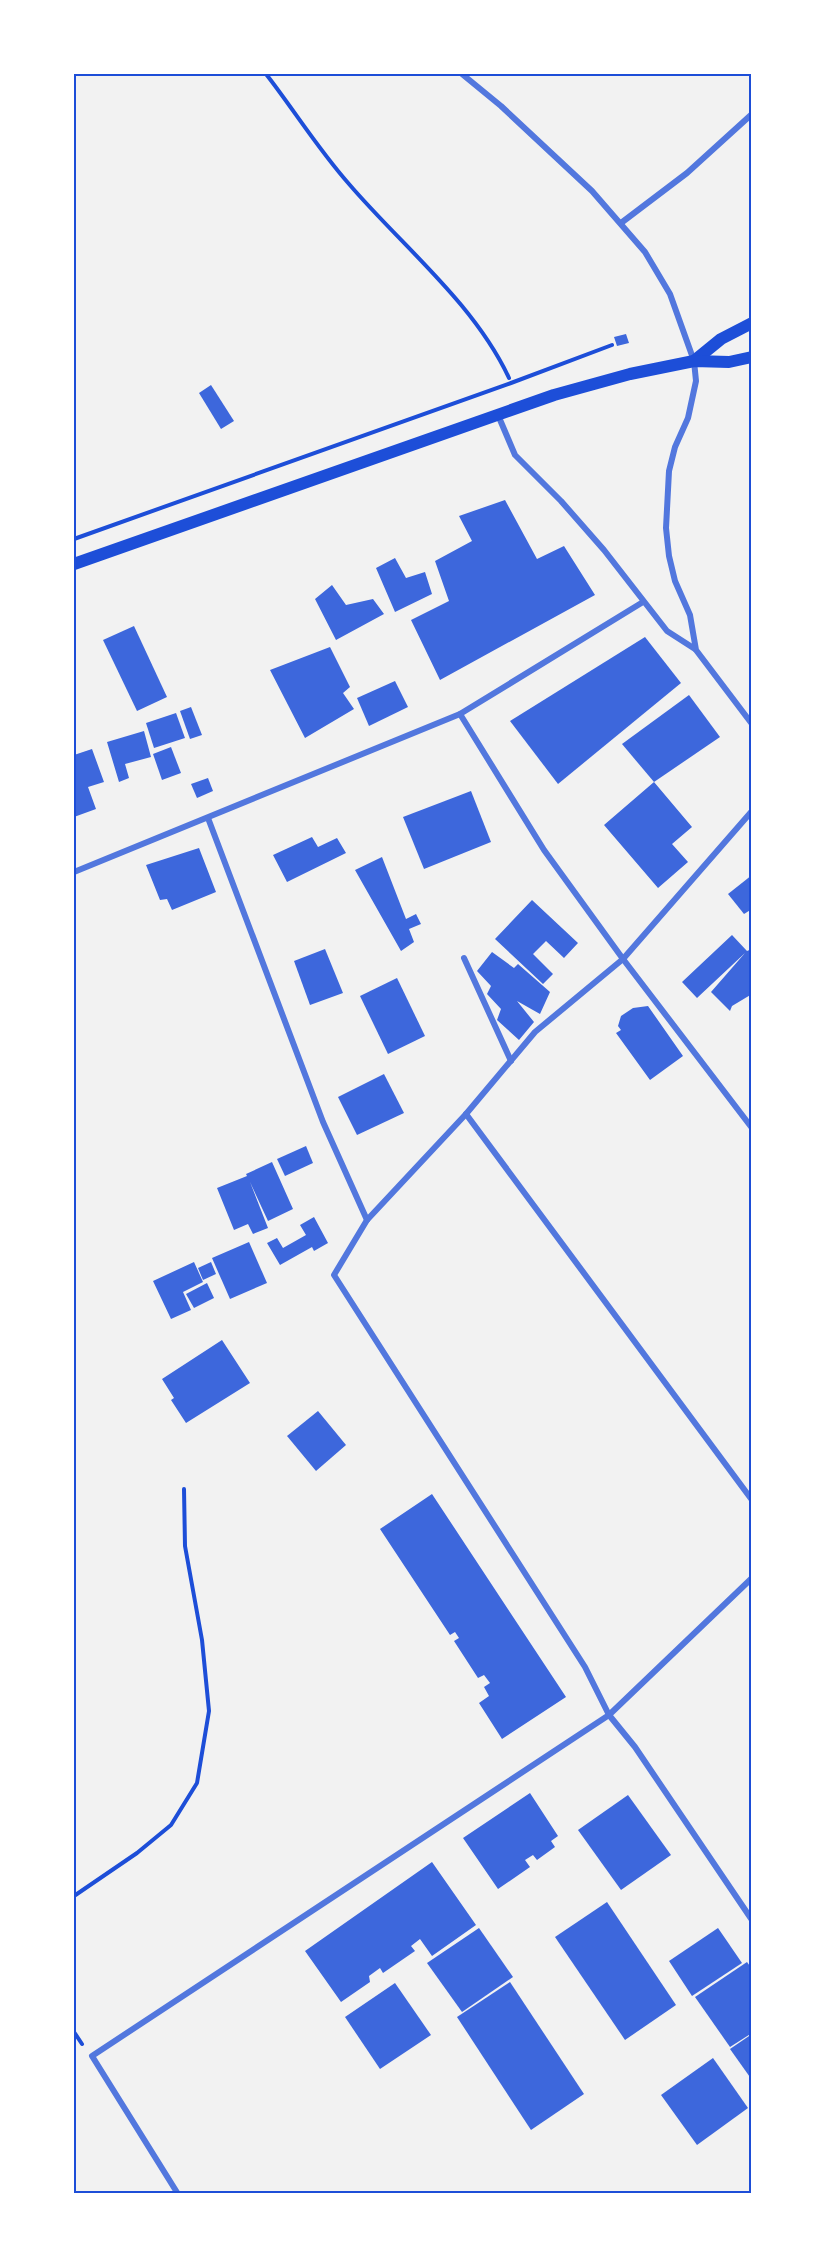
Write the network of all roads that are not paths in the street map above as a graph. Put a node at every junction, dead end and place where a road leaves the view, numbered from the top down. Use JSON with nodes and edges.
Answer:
{"nodes":[{"id":1,"x":462,"y":74,"type":"edge"},
{"id":2,"x":752,"y":114,"type":"edge"},
{"id":3,"x":621,"y":223,"type":"junction"},
{"id":4,"x":752,"y":323,"type":"edge"},
{"id":5,"x":752,"y":357,"type":"edge"},
{"id":6,"x":694,"y":361,"type":"junction"},
{"id":7,"x":498,"y":415,"type":"junction"},
{"id":8,"x":74,"y":564,"type":"edge"},
{"id":9,"x":643,"y":602,"type":"junction"},
{"id":10,"x":695,"y":649,"type":"junction"},
{"id":11,"x":460,"y":714,"type":"junction"},
{"id":12,"x":752,"y":724,"type":"edge"},
{"id":13,"x":752,"y":811,"type":"edge"},
{"id":14,"x":208,"y":818,"type":"junction"},
{"id":15,"x":74,"y":872,"type":"edge"},
{"id":16,"x":464,"y":958,"type":"dead end"},
{"id":17,"x":622,"y":959,"type":"junction"},
{"id":18,"x":511,"y":1061,"type":"junction"},
{"id":19,"x":466,"y":1114,"type":"junction"},
{"id":20,"x":752,"y":1128,"type":"edge"},
{"id":21,"x":367,"y":1220,"type":"junction"},
{"id":22,"x":752,"y":1500,"type":"edge"},
{"id":23,"x":752,"y":1578,"type":"edge"},
{"id":24,"x":609,"y":1715,"type":"junction"},
{"id":25,"x":752,"y":1920,"type":"edge"},
{"id":26,"x":178,"y":2193,"type":"edge"}],
"edges":[{"from":1,"to":3,"type":"street"},
{"from":2,"to":3,"type":"street"},
{"from":3,"to":6,"type":"street"},
{"from":4,"to":6,"type":"main road"},
{"from":5,"to":6,"type":"main road"},
{"from":6,"to":7,"type":"main road"},
{"from":6,"to":10,"type":"street"},
{"from":7,"to":8,"type":"main road"},
{"from":7,"to":9,"type":"street"},
{"from":9,"to":10,"type":"street"},
{"from":9,"to":11,"type":"street"},
{"from":10,"to":12,"type":"street"},
{"from":11,"to":14,"type":"street"},
{"from":11,"to":17,"type":"street"},
{"from":13,"to":17,"type":"street"},
{"from":14,"to":15,"type":"street"},
{"from":14,"to":21,"type":"street"},
{"from":16,"to":18,"type":"street"},
{"from":17,"to":18,"type":"street"},
{"from":17,"to":20,"type":"street"},
{"from":18,"to":19,"type":"street"},
{"from":19,"to":21,"type":"street"},
{"from":19,"to":22,"type":"street"},
{"from":21,"to":24,"type":"street"},
{"from":23,"to":24,"type":"street"},
{"from":24,"to":25,"type":"street"},
{"from":24,"to":26,"type":"street"}]}
